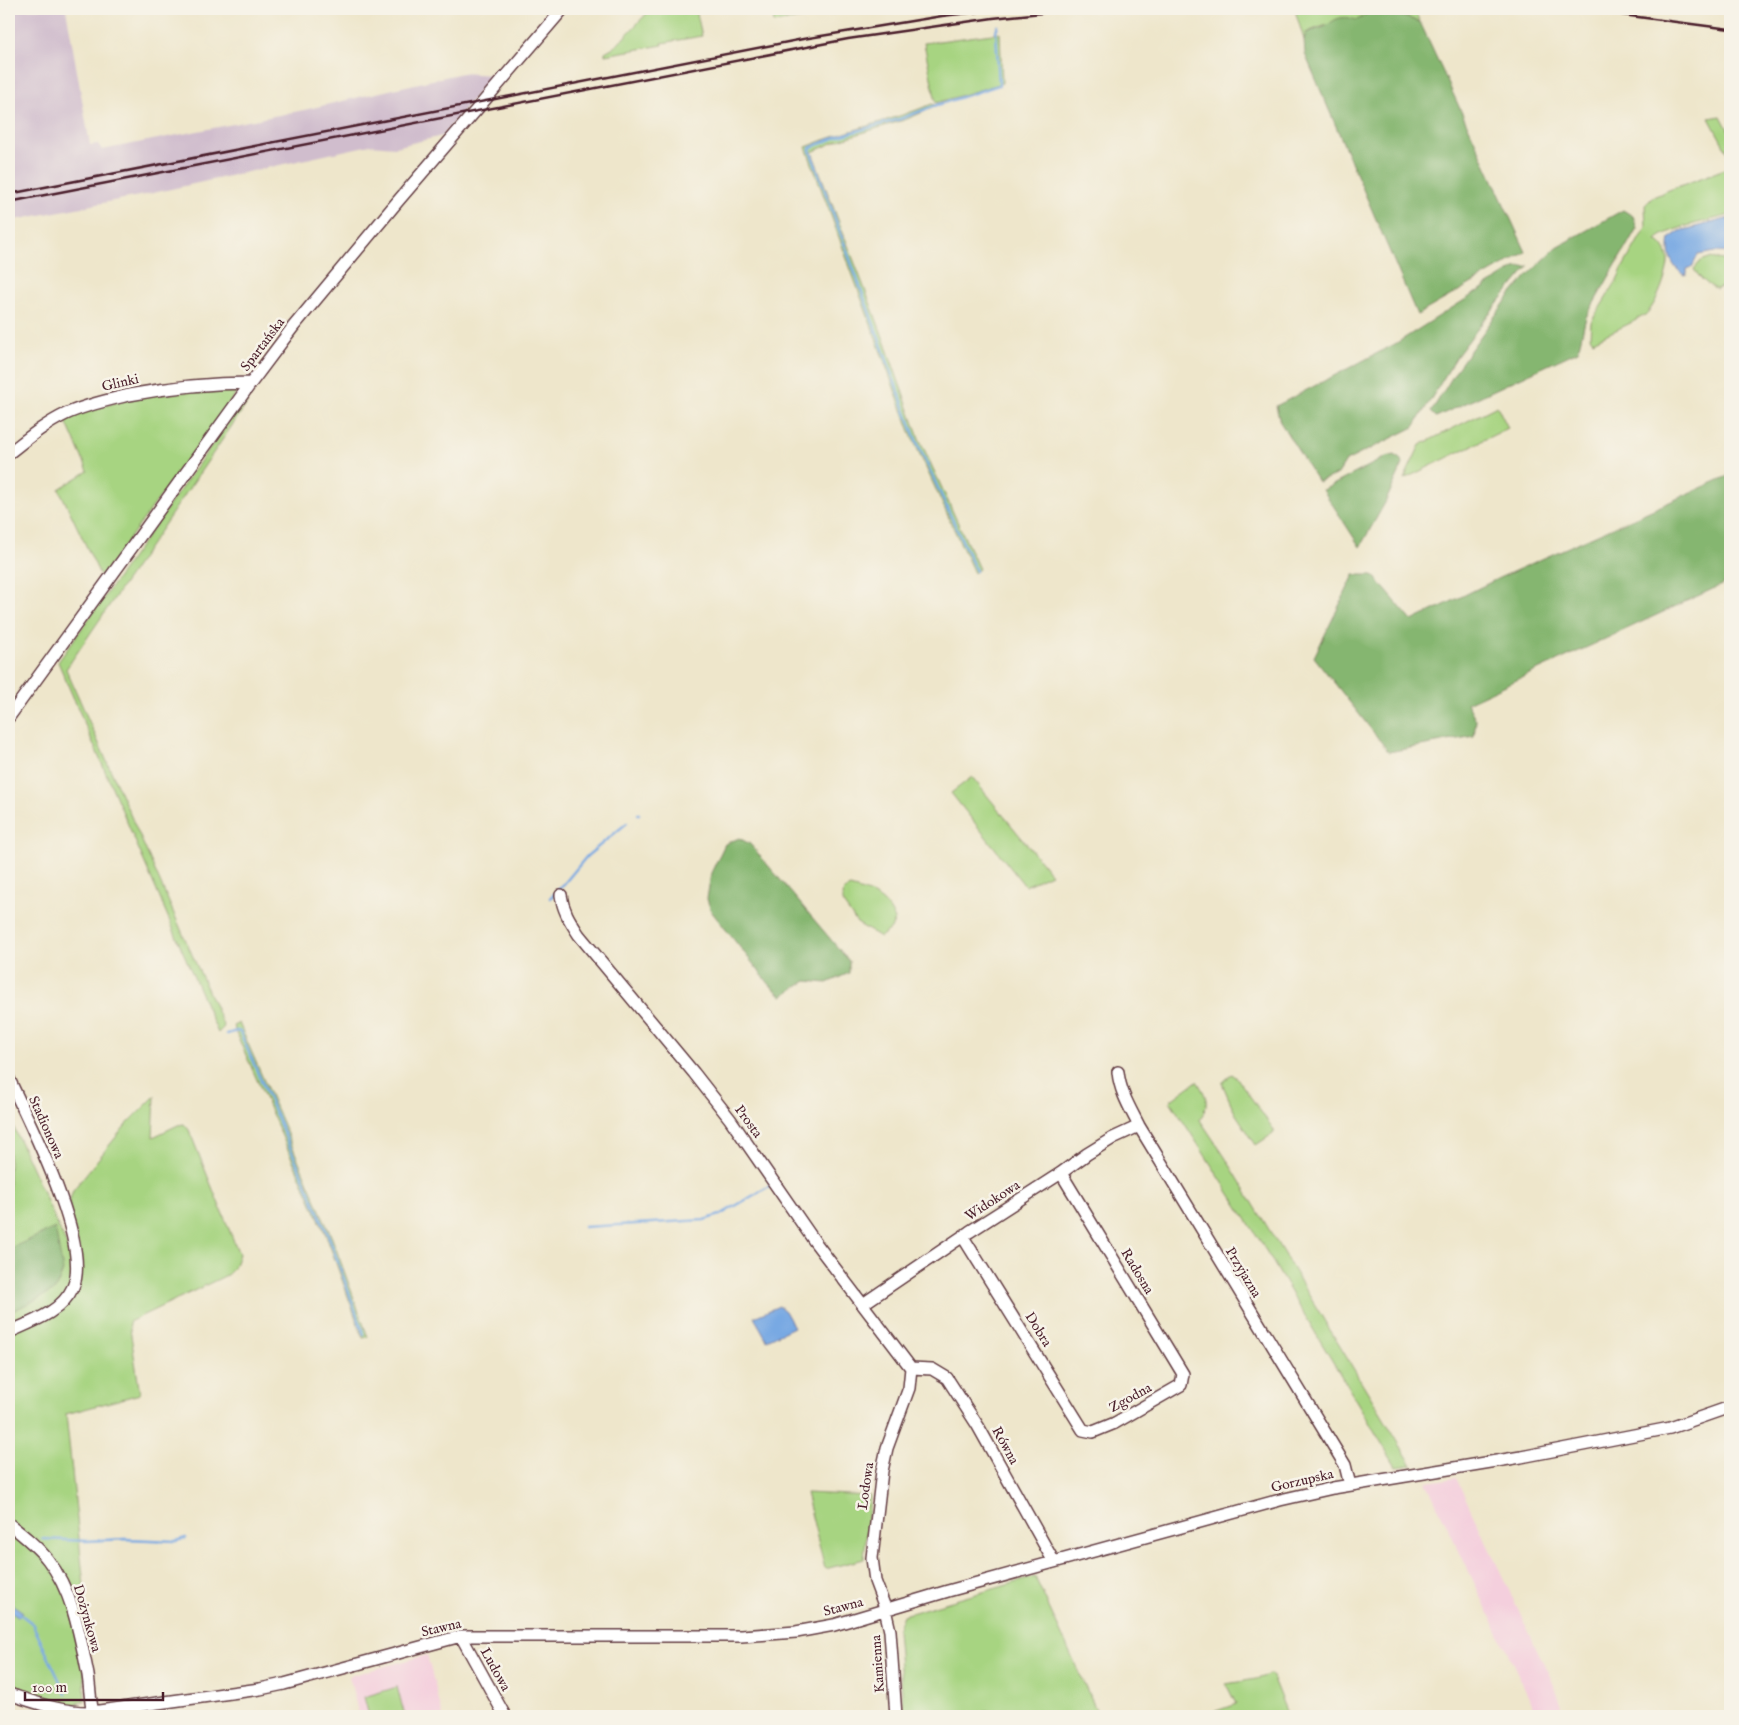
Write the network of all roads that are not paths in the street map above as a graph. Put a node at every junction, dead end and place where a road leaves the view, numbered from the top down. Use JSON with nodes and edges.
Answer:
{"nodes":[{"id":1,"x":563,"y":9,"type":"edge"},
{"id":2,"x":251,"y":383,"type":"junction"},
{"id":3,"x":9,"y":453,"type":"edge"},
{"id":4,"x":9,"y":717,"type":"edge"},
{"id":5,"x":561,"y":895,"type":"dead end"},
{"id":6,"x":1118,"y":1072,"type":"dead end"},
{"id":7,"x":9,"y":1079,"type":"edge"},
{"id":8,"x":1139,"y":1126,"type":"junction"},
{"id":9,"x":1061,"y":1173,"type":"junction"},
{"id":10,"x":963,"y":1237,"type":"junction"},
{"id":11,"x":863,"y":1304,"type":"junction"},
{"id":12,"x":9,"y":1332,"type":"edge"},
{"id":13,"x":911,"y":1368,"type":"junction"},
{"id":14,"x":1181,"y":1385,"type":"joint"},
{"id":15,"x":1730,"y":1408,"type":"edge"},
{"id":16,"x":1093,"y":1432,"type":"joint"},
{"id":17,"x":1350,"y":1485,"type":"junction"},
{"id":18,"x":9,"y":1524,"type":"edge"},
{"id":19,"x":1054,"y":1562,"type":"junction"},
{"id":20,"x":886,"y":1610,"type":"junction"},
{"id":21,"x":462,"y":1636,"type":"junction"},
{"id":22,"x":9,"y":1694,"type":"edge"},
{"id":23,"x":93,"y":1714,"type":"edge"},
{"id":24,"x":505,"y":1716,"type":"edge"},
{"id":25,"x":896,"y":1716,"type":"edge"}],
"edges":[{"from":1,"to":2,"type":"street","name":"Spartańska"},
{"from":2,"to":3,"type":"street","name":"Glinki"},
{"from":2,"to":4,"type":"street","name":"Spartańska"},
{"from":5,"to":11,"type":"street","name":"Prosta"},
{"from":6,"to":8,"type":"street","name":"Przyjazna"},
{"from":7,"to":12,"type":"street","name":"Stadionowa"},
{"from":8,"to":9,"type":"street","name":"Widokowa"},
{"from":8,"to":17,"type":"street","name":"Przyjazna"},
{"from":9,"to":10,"type":"street","name":"Widokowa"},
{"from":9,"to":14,"type":"street","name":"Radosna"},
{"from":10,"to":11,"type":"street","name":"Widokowa"},
{"from":10,"to":16,"type":"street","name":"Dobra"},
{"from":11,"to":13,"type":"street","name":"Prosta"},
{"from":13,"to":19,"type":"street","name":"Równa"},
{"from":13,"to":20,"type":"street","name":"Lodowa"},
{"from":14,"to":16,"type":"street","name":"Zgodna"},
{"from":15,"to":17,"type":"street","name":"Gorzupska"},
{"from":17,"to":19,"type":"street","name":"Gorzupska"},
{"from":18,"to":23,"type":"street","name":"Dożynkowa"},
{"from":19,"to":20,"type":"street","name":"Gorzupska"},
{"from":20,"to":21,"type":"street","name":"Stawna"},
{"from":20,"to":25,"type":"street","name":"Kamienna"},
{"from":21,"to":23,"type":"street","name":"Stawna"},
{"from":21,"to":24,"type":"street","name":"Ludowa"},
{"from":22,"to":23,"type":"street","name":"Stawna"}]}
